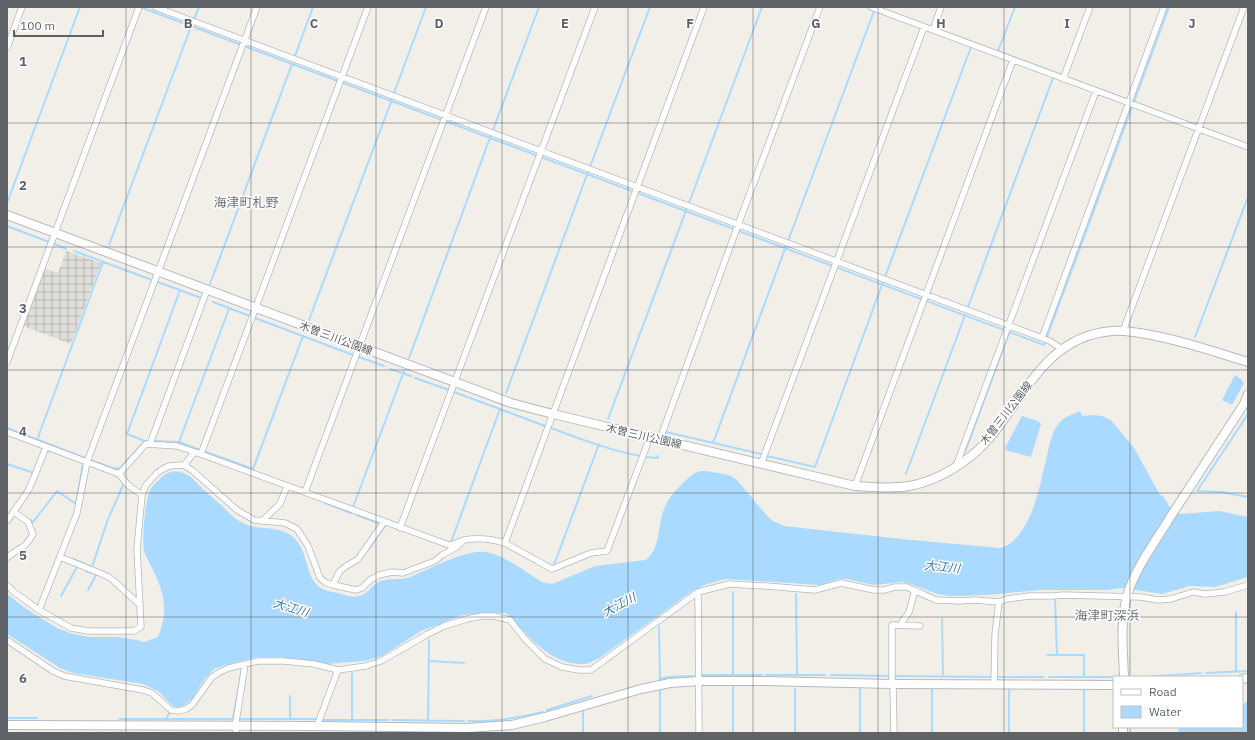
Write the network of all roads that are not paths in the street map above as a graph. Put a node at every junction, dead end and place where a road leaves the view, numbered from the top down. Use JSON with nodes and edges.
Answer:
{"nodes":[{"id":1,"x":22,"y":7,"type":"edge"},
{"id":2,"x":155,"y":7,"type":"edge"},
{"id":3,"x":257,"y":7,"type":"edge"},
{"id":4,"x":368,"y":7,"type":"edge"},
{"id":5,"x":486,"y":7,"type":"edge"},
{"id":6,"x":595,"y":7,"type":"edge"},
{"id":7,"x":704,"y":7,"type":"edge"},
{"id":8,"x":820,"y":7,"type":"edge"},
{"id":9,"x":871,"y":7,"type":"edge"},
{"id":10,"x":941,"y":7,"type":"edge"},
{"id":11,"x":1090,"y":7,"type":"edge"},
{"id":12,"x":1164,"y":7,"type":"edge"},
{"id":13,"x":1244,"y":7,"type":"edge"},
{"id":14,"x":138,"y":8,"type":"edge"},
{"id":15,"x":924,"y":26,"type":"junction"},
{"id":16,"x":932,"y":30,"type":"junction"},
{"id":17,"x":243,"y":44,"type":"junction"},
{"id":18,"x":7,"y":48,"type":"edge"},
{"id":19,"x":1013,"y":60,"type":"junction"},
{"id":20,"x":1063,"y":79,"type":"junction"},
{"id":21,"x":341,"y":80,"type":"junction"},
{"id":22,"x":1096,"y":90,"type":"junction"},
{"id":23,"x":1129,"y":103,"type":"junction"},
{"id":24,"x":445,"y":116,"type":"junction"},
{"id":25,"x":1198,"y":129,"type":"junction"},
{"id":26,"x":1248,"y":147,"type":"edge"},
{"id":27,"x":539,"y":154,"type":"junction"},
{"id":28,"x":636,"y":190,"type":"junction"},
{"id":29,"x":7,"y":215,"type":"edge"},
{"id":30,"x":737,"y":228,"type":"junction"},
{"id":31,"x":55,"y":233,"type":"junction"},
{"id":32,"x":835,"y":264,"type":"junction"},
{"id":33,"x":158,"y":271,"type":"junction"},
{"id":34,"x":207,"y":290,"type":"junction"},
{"id":35,"x":925,"y":296,"type":"junction"},
{"id":36,"x":256,"y":308,"type":"junction"},
{"id":37,"x":1007,"y":329,"type":"junction"},
{"id":38,"x":1123,"y":331,"type":"junction"},
{"id":39,"x":1042,"y":338,"type":"junction"},
{"id":40,"x":360,"y":347,"type":"junction"},
{"id":41,"x":1062,"y":350,"type":"junction"},
{"id":42,"x":7,"y":362,"type":"edge"},
{"id":43,"x":1248,"y":362,"type":"edge"},
{"id":44,"x":454,"y":382,"type":"junction"},
{"id":45,"x":1248,"y":394,"type":"edge"},
{"id":46,"x":553,"y":414,"type":"junction"},
{"id":47,"x":7,"y":432,"type":"edge"},
{"id":48,"x":650,"y":437,"type":"junction"},
{"id":49,"x":660,"y":439,"type":"junction"},
{"id":50,"x":150,"y":444,"type":"junction"},
{"id":51,"x":46,"y":447,"type":"junction"},
{"id":52,"x":198,"y":453,"type":"junction"},
{"id":53,"x":86,"y":462,"type":"junction"},
{"id":54,"x":761,"y":464,"type":"junction"},
{"id":55,"x":184,"y":465,"type":"junction"},
{"id":56,"x":956,"y":466,"type":"junction"},
{"id":57,"x":119,"y":474,"type":"junction"},
{"id":58,"x":287,"y":486,"type":"junction"},
{"id":59,"x":855,"y":486,"type":"junction"},
{"id":60,"x":305,"y":492,"type":"junction"},
{"id":61,"x":142,"y":495,"type":"junction"},
{"id":62,"x":14,"y":512,"type":"junction"},
{"id":63,"x":7,"y":520,"type":"edge"},
{"id":64,"x":262,"y":521,"type":"junction"},
{"id":65,"x":384,"y":522,"type":"junction"},
{"id":66,"x":400,"y":528,"type":"junction"},
{"id":67,"x":464,"y":540,"type":"junction"},
{"id":68,"x":505,"y":543,"type":"junction"},
{"id":69,"x":60,"y":557,"type":"junction"},
{"id":70,"x":7,"y":558,"type":"edge"},
{"id":71,"x":7,"y":585,"type":"edge"},
{"id":72,"x":333,"y":585,"type":"junction"},
{"id":73,"x":1248,"y":585,"type":"edge"},
{"id":74,"x":915,"y":590,"type":"junction"},
{"id":75,"x":698,"y":592,"type":"junction"},
{"id":76,"x":1128,"y":594,"type":"junction"},
{"id":77,"x":999,"y":602,"type":"junction"},
{"id":78,"x":140,"y":605,"type":"junction"},
{"id":79,"x":39,"y":610,"type":"junction"},
{"id":80,"x":900,"y":625,"type":"junction"},
{"id":81,"x":920,"y":626,"type":"dead end"},
{"id":82,"x":7,"y":640,"type":"edge"},
{"id":83,"x":245,"y":665,"type":"junction"},
{"id":84,"x":338,"y":670,"type":"junction"},
{"id":85,"x":1124,"y":676,"type":"edge"},
{"id":86,"x":699,"y":682,"type":"junction"},
{"id":87,"x":893,"y":684,"type":"junction"},
{"id":88,"x":994,"y":684,"type":"junction"},
{"id":89,"x":1113,"y":685,"type":"edge"},
{"id":90,"x":7,"y":725,"type":"edge"},
{"id":91,"x":317,"y":726,"type":"junction"},
{"id":92,"x":236,"y":729,"type":"edge"},
{"id":93,"x":467,"y":731,"type":"edge"},
{"id":94,"x":699,"y":733,"type":"edge"},
{"id":95,"x":894,"y":733,"type":"edge"}],
"edges":[{"from":1,"to":18,"type":"street"},
{"from":2,"to":17,"type":"street"},
{"from":3,"to":17,"type":"street"},
{"from":4,"to":21,"type":"street"},
{"from":5,"to":24,"type":"street"},
{"from":6,"to":27,"type":"street"},
{"from":7,"to":28,"type":"street"},
{"from":8,"to":30,"type":"street"},
{"from":9,"to":15,"type":"street"},
{"from":10,"to":16,"type":"street"},
{"from":11,"to":20,"type":"street"},
{"from":12,"to":23,"type":"street"},
{"from":13,"to":25,"type":"street"},
{"from":14,"to":31,"type":"street"},
{"from":15,"to":16,"type":"street"},
{"from":15,"to":32,"type":"street"},
{"from":16,"to":19,"type":"street"},
{"from":17,"to":21,"type":"street"},
{"from":17,"to":33,"type":"street"},
{"from":19,"to":20,"type":"street"},
{"from":19,"to":35,"type":"street"},
{"from":20,"to":22,"type":"street"},
{"from":21,"to":24,"type":"street"},
{"from":21,"to":36,"type":"street"},
{"from":22,"to":23,"type":"street"},
{"from":22,"to":37,"type":"street"},
{"from":23,"to":25,"type":"street"},
{"from":23,"to":39,"type":"street"},
{"from":24,"to":27,"type":"street"},
{"from":24,"to":40,"type":"street"},
{"from":25,"to":26,"type":"street"},
{"from":25,"to":38,"type":"street"},
{"from":27,"to":28,"type":"street"},
{"from":27,"to":44,"type":"street"},
{"from":28,"to":30,"type":"street"},
{"from":28,"to":46,"type":"street"},
{"from":29,"to":31,"type":"street","name":"木曽三川公園線"},
{"from":30,"to":32,"type":"street"},
{"from":30,"to":49,"type":"street"},
{"from":31,"to":33,"type":"street","name":"木曽三川公園線"},
{"from":31,"to":42,"type":"street"},
{"from":32,"to":35,"type":"street"},
{"from":32,"to":54,"type":"street"},
{"from":33,"to":34,"type":"street","name":"木曽三川公園線"},
{"from":33,"to":53,"type":"street"},
{"from":34,"to":36,"type":"street","name":"木曽三川公園線"},
{"from":34,"to":50,"type":"street"},
{"from":35,"to":37,"type":"street"},
{"from":35,"to":59,"type":"street"},
{"from":36,"to":40,"type":"street","name":"木曽三川公園線"},
{"from":36,"to":52,"type":"street"},
{"from":37,"to":39,"type":"street"},
{"from":37,"to":56,"type":"street"},
{"from":38,"to":41,"type":"street","name":"木曽三川公園線"},
{"from":38,"to":43,"type":"street","name":"木曽三川公園線"},
{"from":39,"to":41,"type":"street"},
{"from":40,"to":44,"type":"street","name":"木曽三川公園線"},
{"from":40,"to":60,"type":"street"},
{"from":41,"to":56,"type":"street","name":"木曽三川公園線"},
{"from":44,"to":46,"type":"street","name":"木曽三川公園線"},
{"from":44,"to":66,"type":"street"},
{"from":45,"to":76,"type":"street"},
{"from":46,"to":48,"type":"street","name":"木曽三川公園線"},
{"from":46,"to":68,"type":"street"},
{"from":47,"to":51,"type":"street"},
{"from":48,"to":49,"type":"street","name":"木曽三川公園線"},
{"from":48,"to":68,"type":"street"},
{"from":49,"to":54,"type":"street","name":"木曽三川公園線"},
{"from":50,"to":52,"type":"street"},
{"from":50,"to":57,"type":"street"},
{"from":51,"to":53,"type":"street"},
{"from":51,"to":62,"type":"street"},
{"from":52,"to":55,"type":"street"},
{"from":52,"to":58,"type":"street"},
{"from":53,"to":57,"type":"street"},
{"from":53,"to":69,"type":"street"},
{"from":54,"to":59,"type":"street","name":"木曽三川公園線"},
{"from":55,"to":61,"type":"street"},
{"from":55,"to":64,"type":"street"},
{"from":56,"to":59,"type":"street","name":"木曽三川公園線"},
{"from":57,"to":61,"type":"street"},
{"from":58,"to":60,"type":"street"},
{"from":58,"to":64,"type":"street"},
{"from":60,"to":65,"type":"street"},
{"from":61,"to":78,"type":"street"},
{"from":62,"to":63,"type":"street"},
{"from":62,"to":70,"type":"street"},
{"from":64,"to":72,"type":"street"},
{"from":65,"to":66,"type":"street"},
{"from":65,"to":72,"type":"street"},
{"from":66,"to":67,"type":"street"},
{"from":67,"to":68,"type":"street"},
{"from":67,"to":72,"type":"street"},
{"from":69,"to":78,"type":"street"},
{"from":69,"to":79,"type":"street"},
{"from":71,"to":79,"type":"street"},
{"from":73,"to":76,"type":"street"},
{"from":74,"to":75,"type":"street"},
{"from":74,"to":77,"type":"street"},
{"from":74,"to":80,"type":"street"},
{"from":75,"to":84,"type":"street"},
{"from":75,"to":86,"type":"street"},
{"from":76,"to":77,"type":"street"},
{"from":76,"to":85,"type":"street"},
{"from":77,"to":88,"type":"street"},
{"from":78,"to":79,"type":"street"},
{"from":80,"to":81,"type":"street"},
{"from":80,"to":87,"type":"street"},
{"from":82,"to":83,"type":"street"},
{"from":83,"to":84,"type":"street"},
{"from":83,"to":92,"type":"street"},
{"from":84,"to":91,"type":"street"},
{"from":86,"to":87,"type":"street"},
{"from":86,"to":93,"type":"street"},
{"from":86,"to":94,"type":"street"},
{"from":87,"to":88,"type":"street"},
{"from":87,"to":95,"type":"street"},
{"from":88,"to":89,"type":"street"},
{"from":90,"to":92,"type":"street"},
{"from":91,"to":92,"type":"street"},
{"from":91,"to":93,"type":"street"}]}
